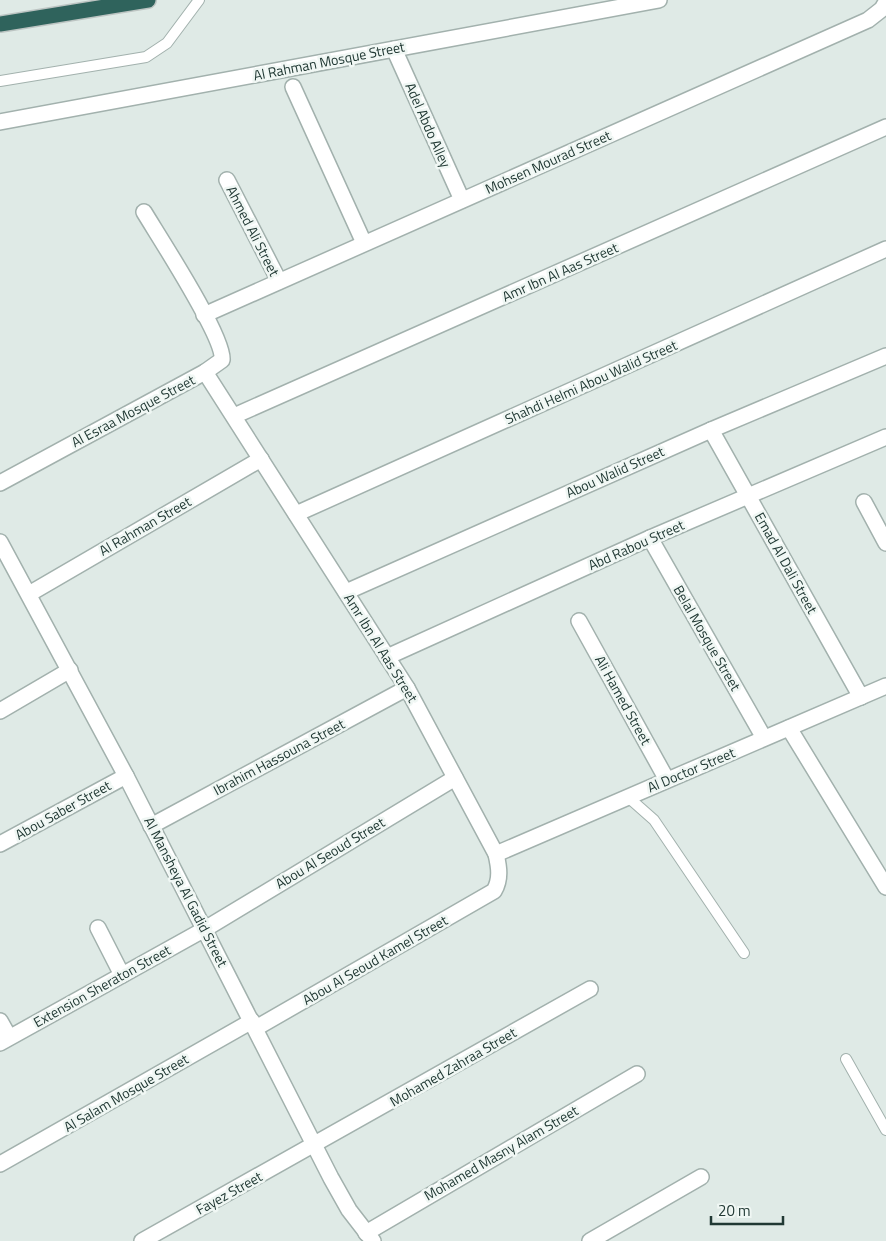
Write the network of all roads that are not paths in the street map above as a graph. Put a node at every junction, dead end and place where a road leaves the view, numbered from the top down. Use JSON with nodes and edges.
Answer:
{"nodes":[{"id":1,"x":148,"y":0,"type":"edge"},
{"id":2,"x":199,"y":0,"type":"edge"},
{"id":3,"x":659,"y":0,"type":"edge"},
{"id":4,"x":886,"y":2,"type":"edge"},
{"id":5,"x":0,"y":24,"type":"edge"},
{"id":6,"x":394,"y":49,"type":"junction"},
{"id":7,"x":0,"y":81,"type":"edge"},
{"id":8,"x":294,"y":87,"type":"dead end"},
{"id":9,"x":0,"y":122,"type":"edge"},
{"id":10,"x":886,"y":127,"type":"edge"},
{"id":11,"x":227,"y":180,"type":"dead end"},
{"id":12,"x":462,"y":200,"type":"junction"},
{"id":13,"x":144,"y":212,"type":"dead end"},
{"id":14,"x":364,"y":243,"type":"junction"},
{"id":15,"x":886,"y":250,"type":"edge"},
{"id":16,"x":279,"y":281,"type":"junction"},
{"id":17,"x":204,"y":315,"type":"junction"},
{"id":18,"x":886,"y":356,"type":"edge"},
{"id":19,"x":205,"y":372,"type":"junction"},
{"id":20,"x":234,"y":416,"type":"junction"},
{"id":21,"x":711,"y":430,"type":"junction"},
{"id":22,"x":886,"y":437,"type":"edge"},
{"id":23,"x":261,"y":459,"type":"junction"},
{"id":24,"x":0,"y":483,"type":"edge"},
{"id":25,"x":748,"y":496,"type":"junction"},
{"id":26,"x":864,"y":502,"type":"dead end"},
{"id":27,"x":296,"y":514,"type":"junction"},
{"id":28,"x":650,"y":538,"type":"junction"},
{"id":29,"x":886,"y":543,"type":"edge"},
{"id":30,"x":2,"y":551,"type":"edge"},
{"id":31,"x":346,"y":592,"type":"junction"},
{"id":32,"x":29,"y":594,"type":"junction"},
{"id":33,"x":579,"y":621,"type":"dead end"},
{"id":34,"x":388,"y":657,"type":"junction"},
{"id":35,"x":70,"y":670,"type":"junction"},
{"id":36,"x":886,"y":686,"type":"edge"},
{"id":37,"x":407,"y":688,"type":"junction"},
{"id":38,"x":861,"y":697,"type":"junction"},
{"id":39,"x":0,"y":711,"type":"edge"},
{"id":40,"x":789,"y":728,"type":"junction"},
{"id":41,"x":764,"y":738,"type":"junction"},
{"id":42,"x":126,"y":776,"type":"junction"},
{"id":43,"x":455,"y":778,"type":"junction"},
{"id":44,"x":667,"y":780,"type":"junction"},
{"id":45,"x":628,"y":797,"type":"junction"},
{"id":46,"x":152,"y":826,"type":"junction"},
{"id":47,"x":0,"y":844,"type":"edge"},
{"id":48,"x":496,"y":854,"type":"junction"},
{"id":49,"x":886,"y":887,"type":"edge"},
{"id":50,"x":494,"y":891,"type":"joint"},
{"id":51,"x":98,"y":928,"type":"dead end"},
{"id":52,"x":205,"y":929,"type":"junction"},
{"id":53,"x":744,"y":953,"type":"dead end"},
{"id":54,"x":122,"y":976,"type":"junction"},
{"id":55,"x":590,"y":990,"type":"dead end"},
{"id":56,"x":0,"y":1021,"type":"edge"},
{"id":57,"x":254,"y":1025,"type":"junction"},
{"id":58,"x":5,"y":1040,"type":"edge"},
{"id":59,"x":846,"y":1059,"type":"dead end"},
{"id":60,"x":637,"y":1074,"type":"dead end"},
{"id":61,"x":886,"y":1130,"type":"edge"},
{"id":62,"x":315,"y":1145,"type":"junction"},
{"id":63,"x":0,"y":1164,"type":"edge"},
{"id":64,"x":701,"y":1177,"type":"dead end"},
{"id":65,"x":369,"y":1238,"type":"edge"},
{"id":66,"x":142,"y":1241,"type":"edge"},
{"id":67,"x":590,"y":1241,"type":"edge"}],
"edges":[{"from":1,"to":5,"type":"highway"},
{"from":2,"to":7,"type":"lane"},
{"from":3,"to":6,"type":"street","name":"Al Rahman Mosque Street"},
{"from":4,"to":12,"type":"street","name":"Mohsen Mourad Street"},
{"from":6,"to":9,"type":"street","name":"Al Rahman Mosque Street"},
{"from":6,"to":12,"type":"street","name":"Adel Abdo Alley"},
{"from":8,"to":14,"type":"street"},
{"from":10,"to":20,"type":"street","name":"Amr Ibn Al Aas Street"},
{"from":11,"to":16,"type":"street","name":"Ahmed Ali Street"},
{"from":12,"to":14,"type":"street","name":"Mohsen Mourad Street"},
{"from":13,"to":17,"type":"street","name":"Al Esraa Mosque Street"},
{"from":14,"to":16,"type":"street","name":"Mohsen Mourad Street"},
{"from":15,"to":27,"type":"street","name":"Shahdi Helmi Abou Walid Street"},
{"from":16,"to":17,"type":"street","name":"Mohsen Mourad Street"},
{"from":17,"to":19,"type":"street","name":"Al Esraa Mosque Street"},
{"from":18,"to":21,"type":"street","name":"Abou Walid Street"},
{"from":19,"to":20,"type":"street","name":"Amr Ibn Al Aas Street"},
{"from":19,"to":24,"type":"street","name":"Al Esraa Mosque Street"},
{"from":20,"to":23,"type":"street","name":"Amr Ibn Al Aas Street"},
{"from":21,"to":25,"type":"street","name":"Emad Al Dali Street"},
{"from":21,"to":31,"type":"street","name":"Abou Walid Street"},
{"from":22,"to":25,"type":"street","name":"Abd Rabou Street"},
{"from":23,"to":27,"type":"street","name":"Amr Ibn Al Aas Street"},
{"from":23,"to":32,"type":"street","name":"Al Rahman Street"},
{"from":25,"to":28,"type":"street","name":"Abd Rabou Street"},
{"from":25,"to":38,"type":"street","name":"Emad Al Dali Street"},
{"from":26,"to":29,"type":"street"},
{"from":27,"to":31,"type":"street","name":"Amr Ibn Al Aas Street"},
{"from":28,"to":34,"type":"street","name":"Abd Rabou Street"},
{"from":28,"to":41,"type":"street","name":"Belal Mosque Street"},
{"from":30,"to":32,"type":"street","name":"Al Mansheya Al Gadid Street"},
{"from":31,"to":34,"type":"street","name":"Amr Ibn Al Aas Street"},
{"from":32,"to":35,"type":"street","name":"Al Mansheya Al Gadid Street"},
{"from":33,"to":44,"type":"street","name":"Ali Hamed Street"},
{"from":34,"to":37,"type":"street","name":"Amr Ibn Al Aas Street"},
{"from":35,"to":39,"type":"street"},
{"from":35,"to":42,"type":"street","name":"Al Mansheya Al Gadid Street"},
{"from":36,"to":38,"type":"street","name":"Al Doctor Street"},
{"from":37,"to":43,"type":"street","name":"Amr Ibn Al Aas Street"},
{"from":37,"to":46,"type":"street","name":"Ibrahim Hassouna Street"},
{"from":38,"to":40,"type":"street","name":"Al Doctor Street"},
{"from":40,"to":41,"type":"street","name":"Al Doctor Street"},
{"from":40,"to":49,"type":"street"},
{"from":41,"to":44,"type":"street","name":"Al Doctor Street"},
{"from":42,"to":46,"type":"street","name":"Al Mansheya Al Gadid Street"},
{"from":42,"to":47,"type":"street","name":"Abou Saber Street"},
{"from":43,"to":48,"type":"street","name":"Amr Ibn Al Aas Street"},
{"from":43,"to":52,"type":"street","name":"Abou Al Seoud Street"},
{"from":44,"to":45,"type":"street","name":"Al Doctor Street"},
{"from":45,"to":48,"type":"street","name":"Al Doctor Street"},
{"from":45,"to":53,"type":"lane"},
{"from":46,"to":52,"type":"street","name":"Al Mansheya Al Gadid Street"},
{"from":48,"to":50,"type":"street","name":"Amr Ibn Al Aas Street"},
{"from":50,"to":57,"type":"street","name":"Abou Al Seoud Kamel Street"},
{"from":51,"to":54,"type":"street"},
{"from":52,"to":54,"type":"street","name":"Extension Sheraton Street"},
{"from":52,"to":57,"type":"street","name":"Al Mansheya Al Gadid Street"},
{"from":54,"to":58,"type":"street","name":"Extension Sheraton Street"},
{"from":55,"to":62,"type":"street","name":"Mohamed Zahraa Street"},
{"from":56,"to":58,"type":"street"},
{"from":57,"to":62,"type":"street","name":"Al Mansheya Al Gadid Street"},
{"from":57,"to":63,"type":"street","name":"Al Salam Mosque Street"},
{"from":59,"to":61,"type":"lane"},
{"from":60,"to":65,"type":"street","name":"Mohamed Masny Alam Street"},
{"from":62,"to":65,"type":"street","name":"Al Mansheya Al Gadid Street"},
{"from":62,"to":66,"type":"street","name":"Fayez Street"},
{"from":64,"to":67,"type":"street"}]}
